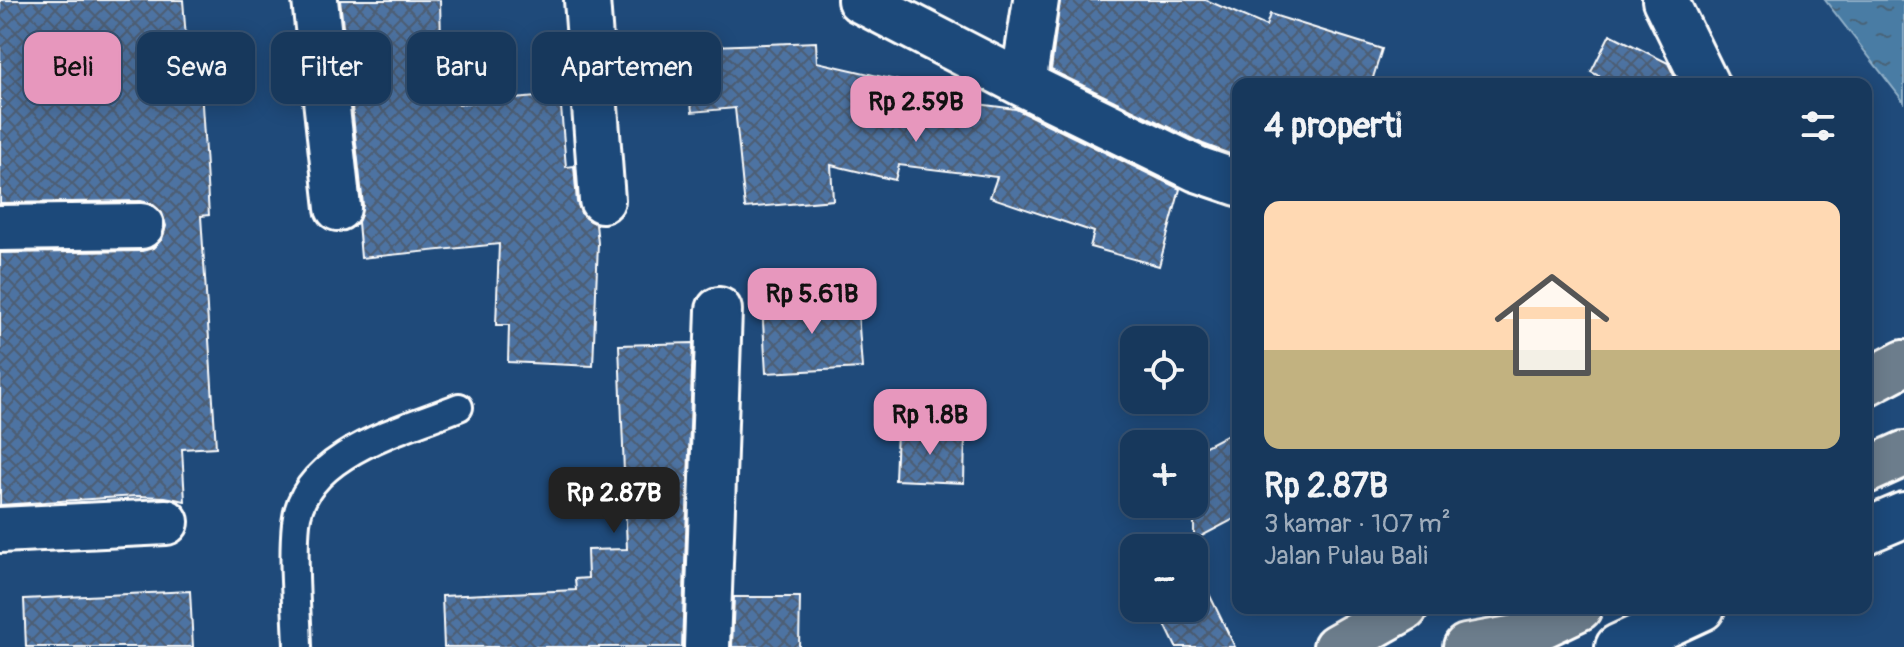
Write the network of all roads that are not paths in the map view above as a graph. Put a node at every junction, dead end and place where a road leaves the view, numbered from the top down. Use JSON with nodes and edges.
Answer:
{"nodes":[{"id":1,"x":315,"y":0,"type":"edge"},
{"id":2,"x":587,"y":0,"type":"edge"},
{"id":3,"x":860,"y":0,"type":"edge"},
{"id":4,"x":1036,"y":0,"type":"edge"},
{"id":5,"x":1665,"y":0,"type":"edge"},
{"id":6,"x":1703,"y":78,"type":"edge"},
{"id":7,"x":1023,"y":84,"type":"junction"},
{"id":8,"x":1232,"y":181,"type":"edge"},
{"id":9,"x":602,"y":200,"type":"dead end"},
{"id":10,"x":338,"y":208,"type":"dead end"},
{"id":11,"x":141,"y":226,"type":"dead end"},
{"id":12,"x":0,"y":228,"type":"edge"},
{"id":13,"x":719,"y":310,"type":"dead end"},
{"id":14,"x":1904,"y":363,"type":"edge"},
{"id":15,"x":1872,"y":380,"type":"edge"},
{"id":16,"x":459,"y":407,"type":"dead end"},
{"id":17,"x":1904,"y":454,"type":"edge"},
{"id":18,"x":1872,"y":468,"type":"edge"},
{"id":19,"x":1904,"y":515,"type":"edge"},
{"id":20,"x":166,"y":522,"type":"dead end"},
{"id":21,"x":1872,"y":528,"type":"edge"},
{"id":22,"x":0,"y":530,"type":"edge"},
{"id":23,"x":1394,"y":614,"type":"edge"},
{"id":24,"x":1566,"y":614,"type":"edge"},
{"id":25,"x":1689,"y":614,"type":"edge"},
{"id":26,"x":298,"y":647,"type":"edge"},
{"id":27,"x":707,"y":647,"type":"edge"},
{"id":28,"x":1336,"y":647,"type":"edge"},
{"id":29,"x":1466,"y":647,"type":"edge"},
{"id":30,"x":1618,"y":647,"type":"edge"}],
"edges":[{"from":1,"to":10,"type":"street"},
{"from":2,"to":9,"type":"street"},
{"from":3,"to":7,"type":"street"},
{"from":4,"to":7,"type":"street"},
{"from":5,"to":6,"type":"street"},
{"from":7,"to":8,"type":"street"},
{"from":11,"to":12,"type":"street"},
{"from":13,"to":27,"type":"street"},
{"from":14,"to":15,"type":"highway"},
{"from":16,"to":26,"type":"lane"},
{"from":17,"to":18,"type":"highway"},
{"from":19,"to":21,"type":"street"},
{"from":20,"to":22,"type":"street"},
{"from":23,"to":28,"type":"highway"},
{"from":24,"to":29,"type":"highway"},
{"from":25,"to":30,"type":"street"}]}
